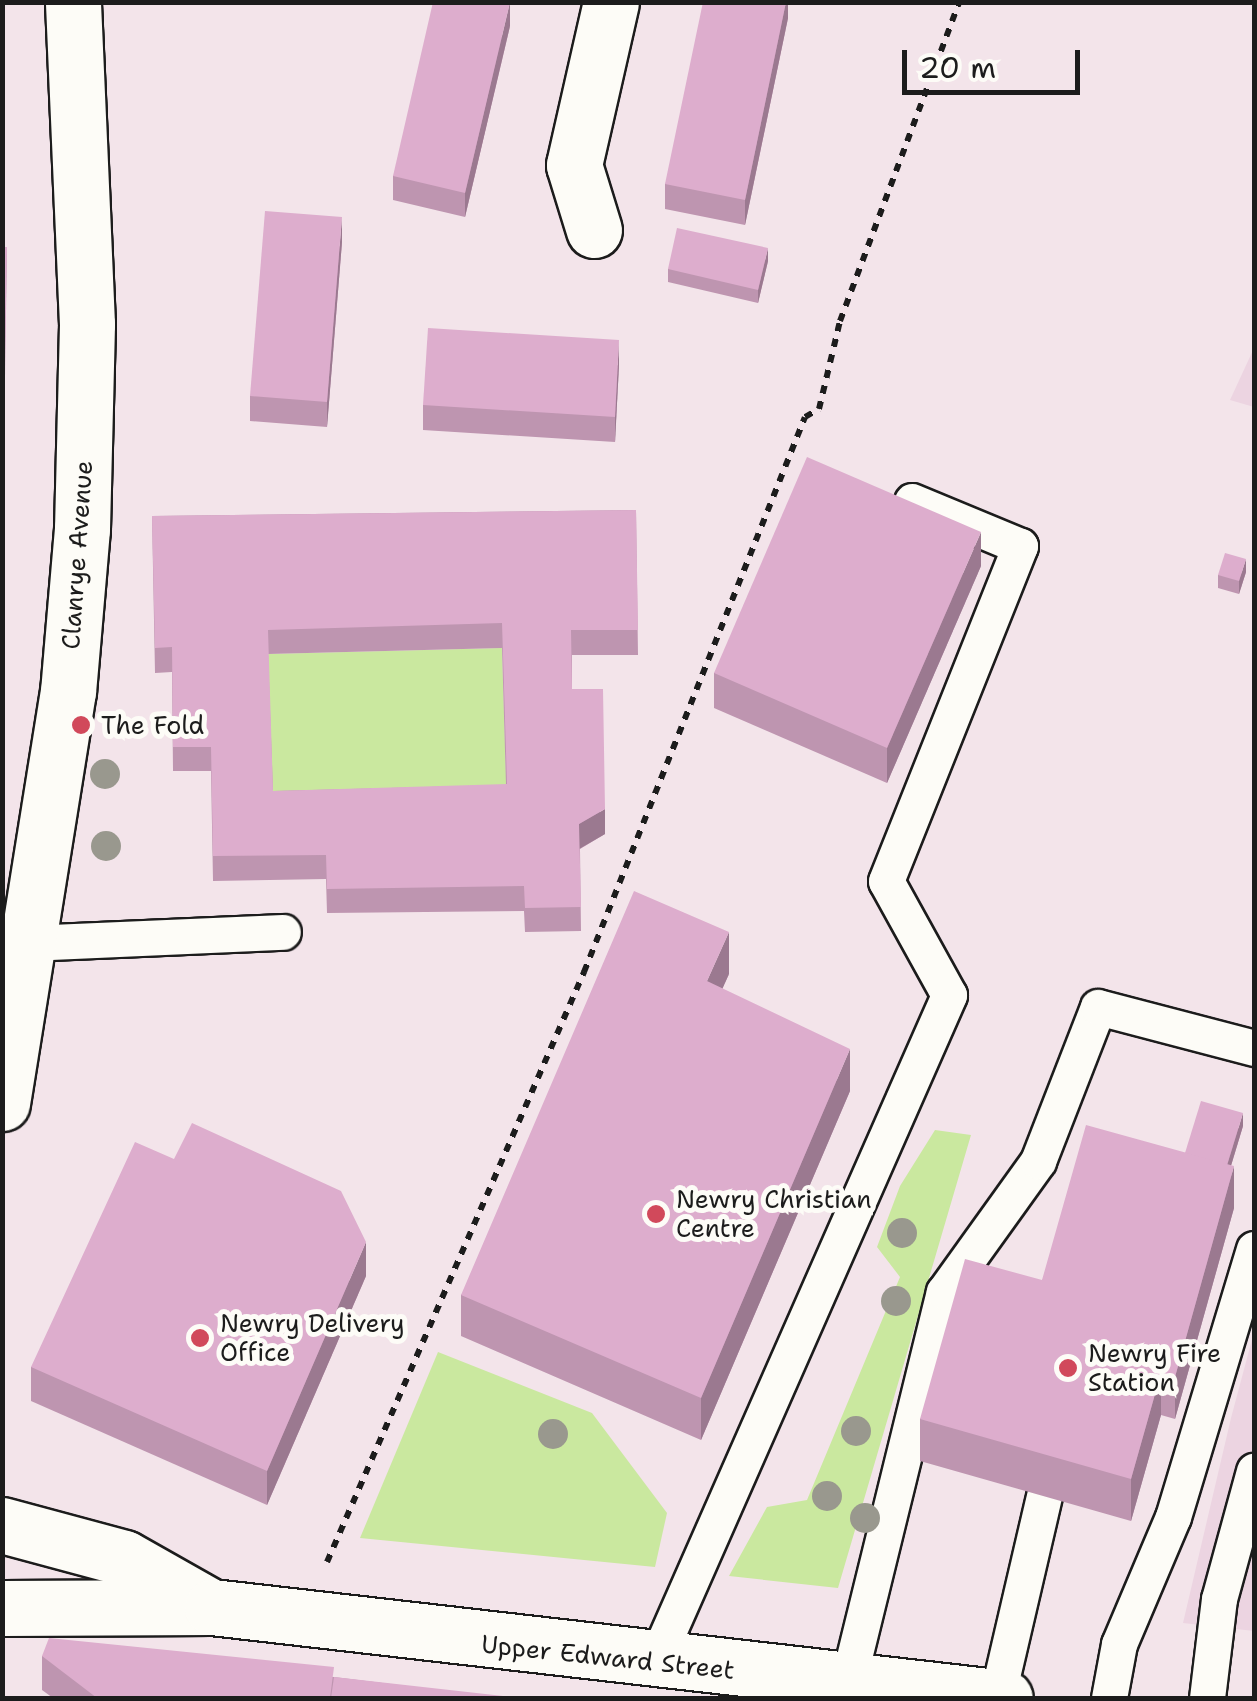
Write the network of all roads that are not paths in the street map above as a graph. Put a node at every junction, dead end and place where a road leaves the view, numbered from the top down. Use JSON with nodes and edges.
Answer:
{"nodes":[{"id":1,"x":73,"y":2,"type":"edge"},
{"id":2,"x":611,"y":2,"type":"edge"},
{"id":3,"x":594,"y":230,"type":"dead end"},
{"id":4,"x":912,"y":502,"type":"edge"},
{"id":5,"x":283,"y":932,"type":"dead end"},
{"id":6,"x":28,"y":944,"type":"junction"},
{"id":7,"x":1254,"y":1048,"type":"edge"},
{"id":8,"x":2,"y":1103,"type":"edge"},
{"id":9,"x":1254,"y":1248,"type":"edge"},
{"id":10,"x":1254,"y":1470,"type":"edge"},
{"id":11,"x":1044,"y":1496,"type":"edge"},
{"id":12,"x":2,"y":1525,"type":"edge"},
{"id":13,"x":212,"y":1607,"type":"junction"},
{"id":14,"x":2,"y":1608,"type":"edge"},
{"id":15,"x":655,"y":1662,"type":"junction"},
{"id":16,"x":848,"y":1682,"type":"junction"},
{"id":17,"x":1001,"y":1698,"type":"edge"},
{"id":18,"x":1109,"y":1698,"type":"edge"},
{"id":19,"x":1206,"y":1698,"type":"edge"}],
"edges":[{"from":1,"to":6,"type":"street","name":"Clanrye Avenue"},
{"from":2,"to":3,"type":"street"},
{"from":4,"to":15,"type":"lane"},
{"from":5,"to":6,"type":"lane"},
{"from":6,"to":8,"type":"street","name":"Clanrye Avenue"},
{"from":7,"to":16,"type":"lane"},
{"from":9,"to":18,"type":"lane"},
{"from":10,"to":19,"type":"lane"},
{"from":11,"to":17,"type":"lane"},
{"from":12,"to":13,"type":"street","name":"Upper Edward Street"},
{"from":13,"to":14,"type":"street","name":"Upper Edward Street"},
{"from":13,"to":15,"type":"street","name":"Upper Edward Street"},
{"from":15,"to":16,"type":"street","name":"Upper Edward Street"},
{"from":16,"to":17,"type":"street","name":"Upper Edward Street"}]}
